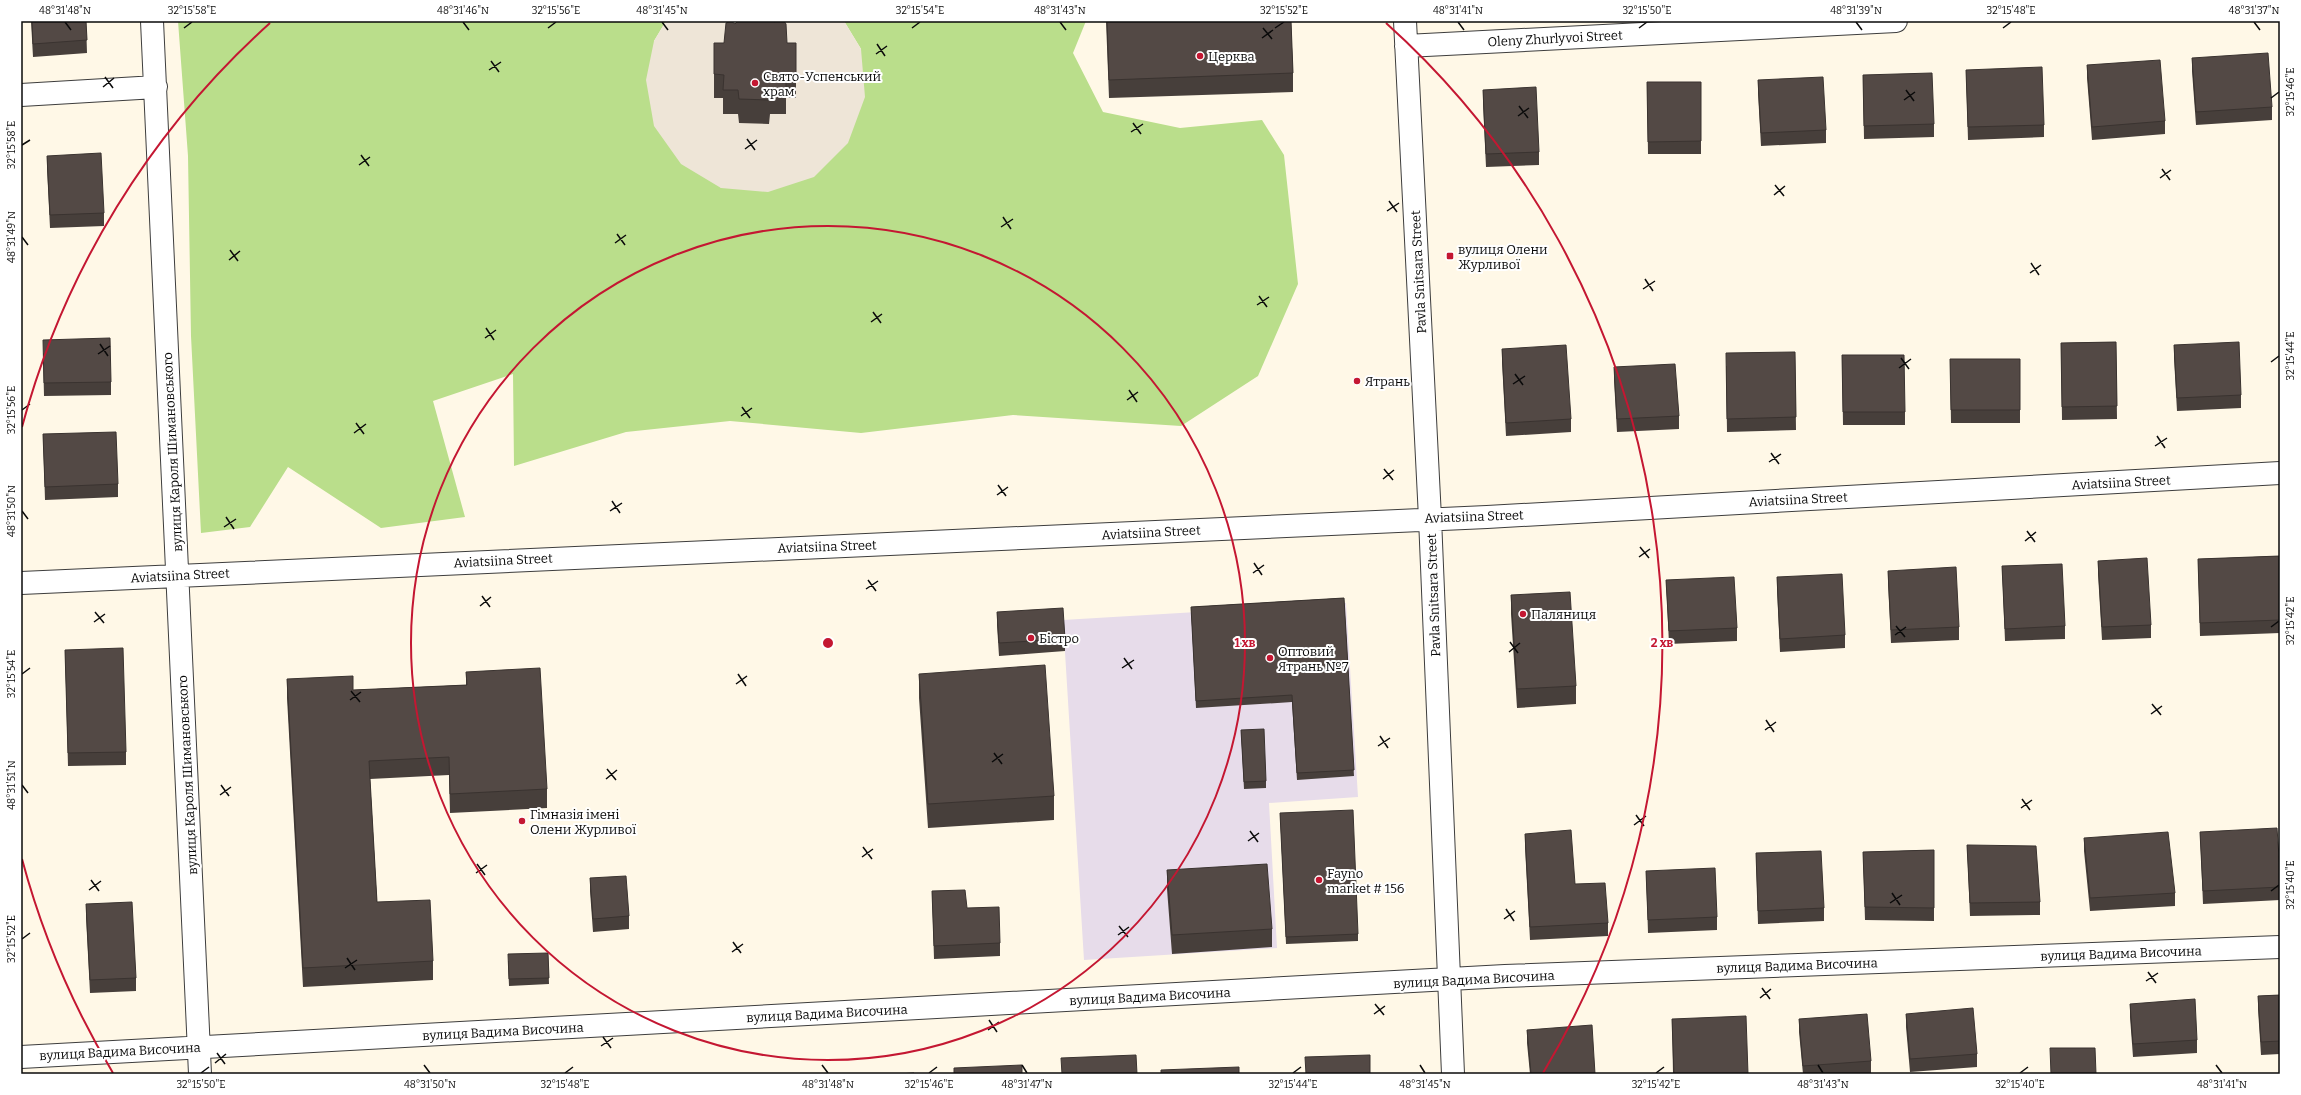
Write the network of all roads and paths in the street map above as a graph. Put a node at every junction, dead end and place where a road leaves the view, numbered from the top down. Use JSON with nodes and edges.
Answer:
{"nodes":[{"id":1,"x":152,"y":21,"type":"edge"},
{"id":2,"x":1405,"y":21,"type":"edge"},
{"id":3,"x":1896,"y":21,"type":"edge"},
{"id":4,"x":1406,"y":46,"type":"junction"},
{"id":5,"x":156,"y":87,"type":"junction"},
{"id":6,"x":21,"y":95,"type":"edge"},
{"id":7,"x":2280,"y":473,"type":"edge"},
{"id":8,"x":1430,"y":518,"type":"junction"},
{"id":9,"x":178,"y":574,"type":"junction"},
{"id":10,"x":21,"y":582,"type":"edge"},
{"id":11,"x":2280,"y":947,"type":"edge"},
{"id":12,"x":1449,"y":980,"type":"junction"},
{"id":13,"x":199,"y":1047,"type":"junction"},
{"id":14,"x":21,"y":1057,"type":"edge"},
{"id":15,"x":200,"y":1074,"type":"edge"},
{"id":16,"x":1453,"y":1074,"type":"edge"}],
"edges":[{"from":1,"to":5,"type":"street","name":"вулиця Кароля Шимановського"},
{"from":2,"to":4,"type":"street","name":"Pavla Snitsara Street"},
{"from":3,"to":4,"type":"street","name":"Oleny Zhurlyvoi Street"},
{"from":4,"to":8,"type":"street","name":"Pavla Snitsara Street"},
{"from":5,"to":6,"type":"street"},
{"from":5,"to":9,"type":"street","name":"вулиця Кароля Шимановського"},
{"from":7,"to":8,"type":"street","name":"Aviatsiina Street"},
{"from":8,"to":9,"type":"street","name":"Aviatsiina Street"},
{"from":8,"to":12,"type":"street","name":"Pavla Snitsara Street"},
{"from":9,"to":10,"type":"street","name":"Aviatsiina Street"},
{"from":9,"to":13,"type":"street","name":"вулиця Кароля Шимановського"},
{"from":11,"to":12,"type":"street","name":"вулиця Вадима Височина"},
{"from":12,"to":13,"type":"street","name":"вулиця Вадима Височина"},
{"from":12,"to":16,"type":"street","name":"Pavla Snitsara Street"},
{"from":13,"to":14,"type":"street","name":"вулиця Вадима Височина"},
{"from":13,"to":15,"type":"street","name":"вулиця Кароля Шимановського"}]}
